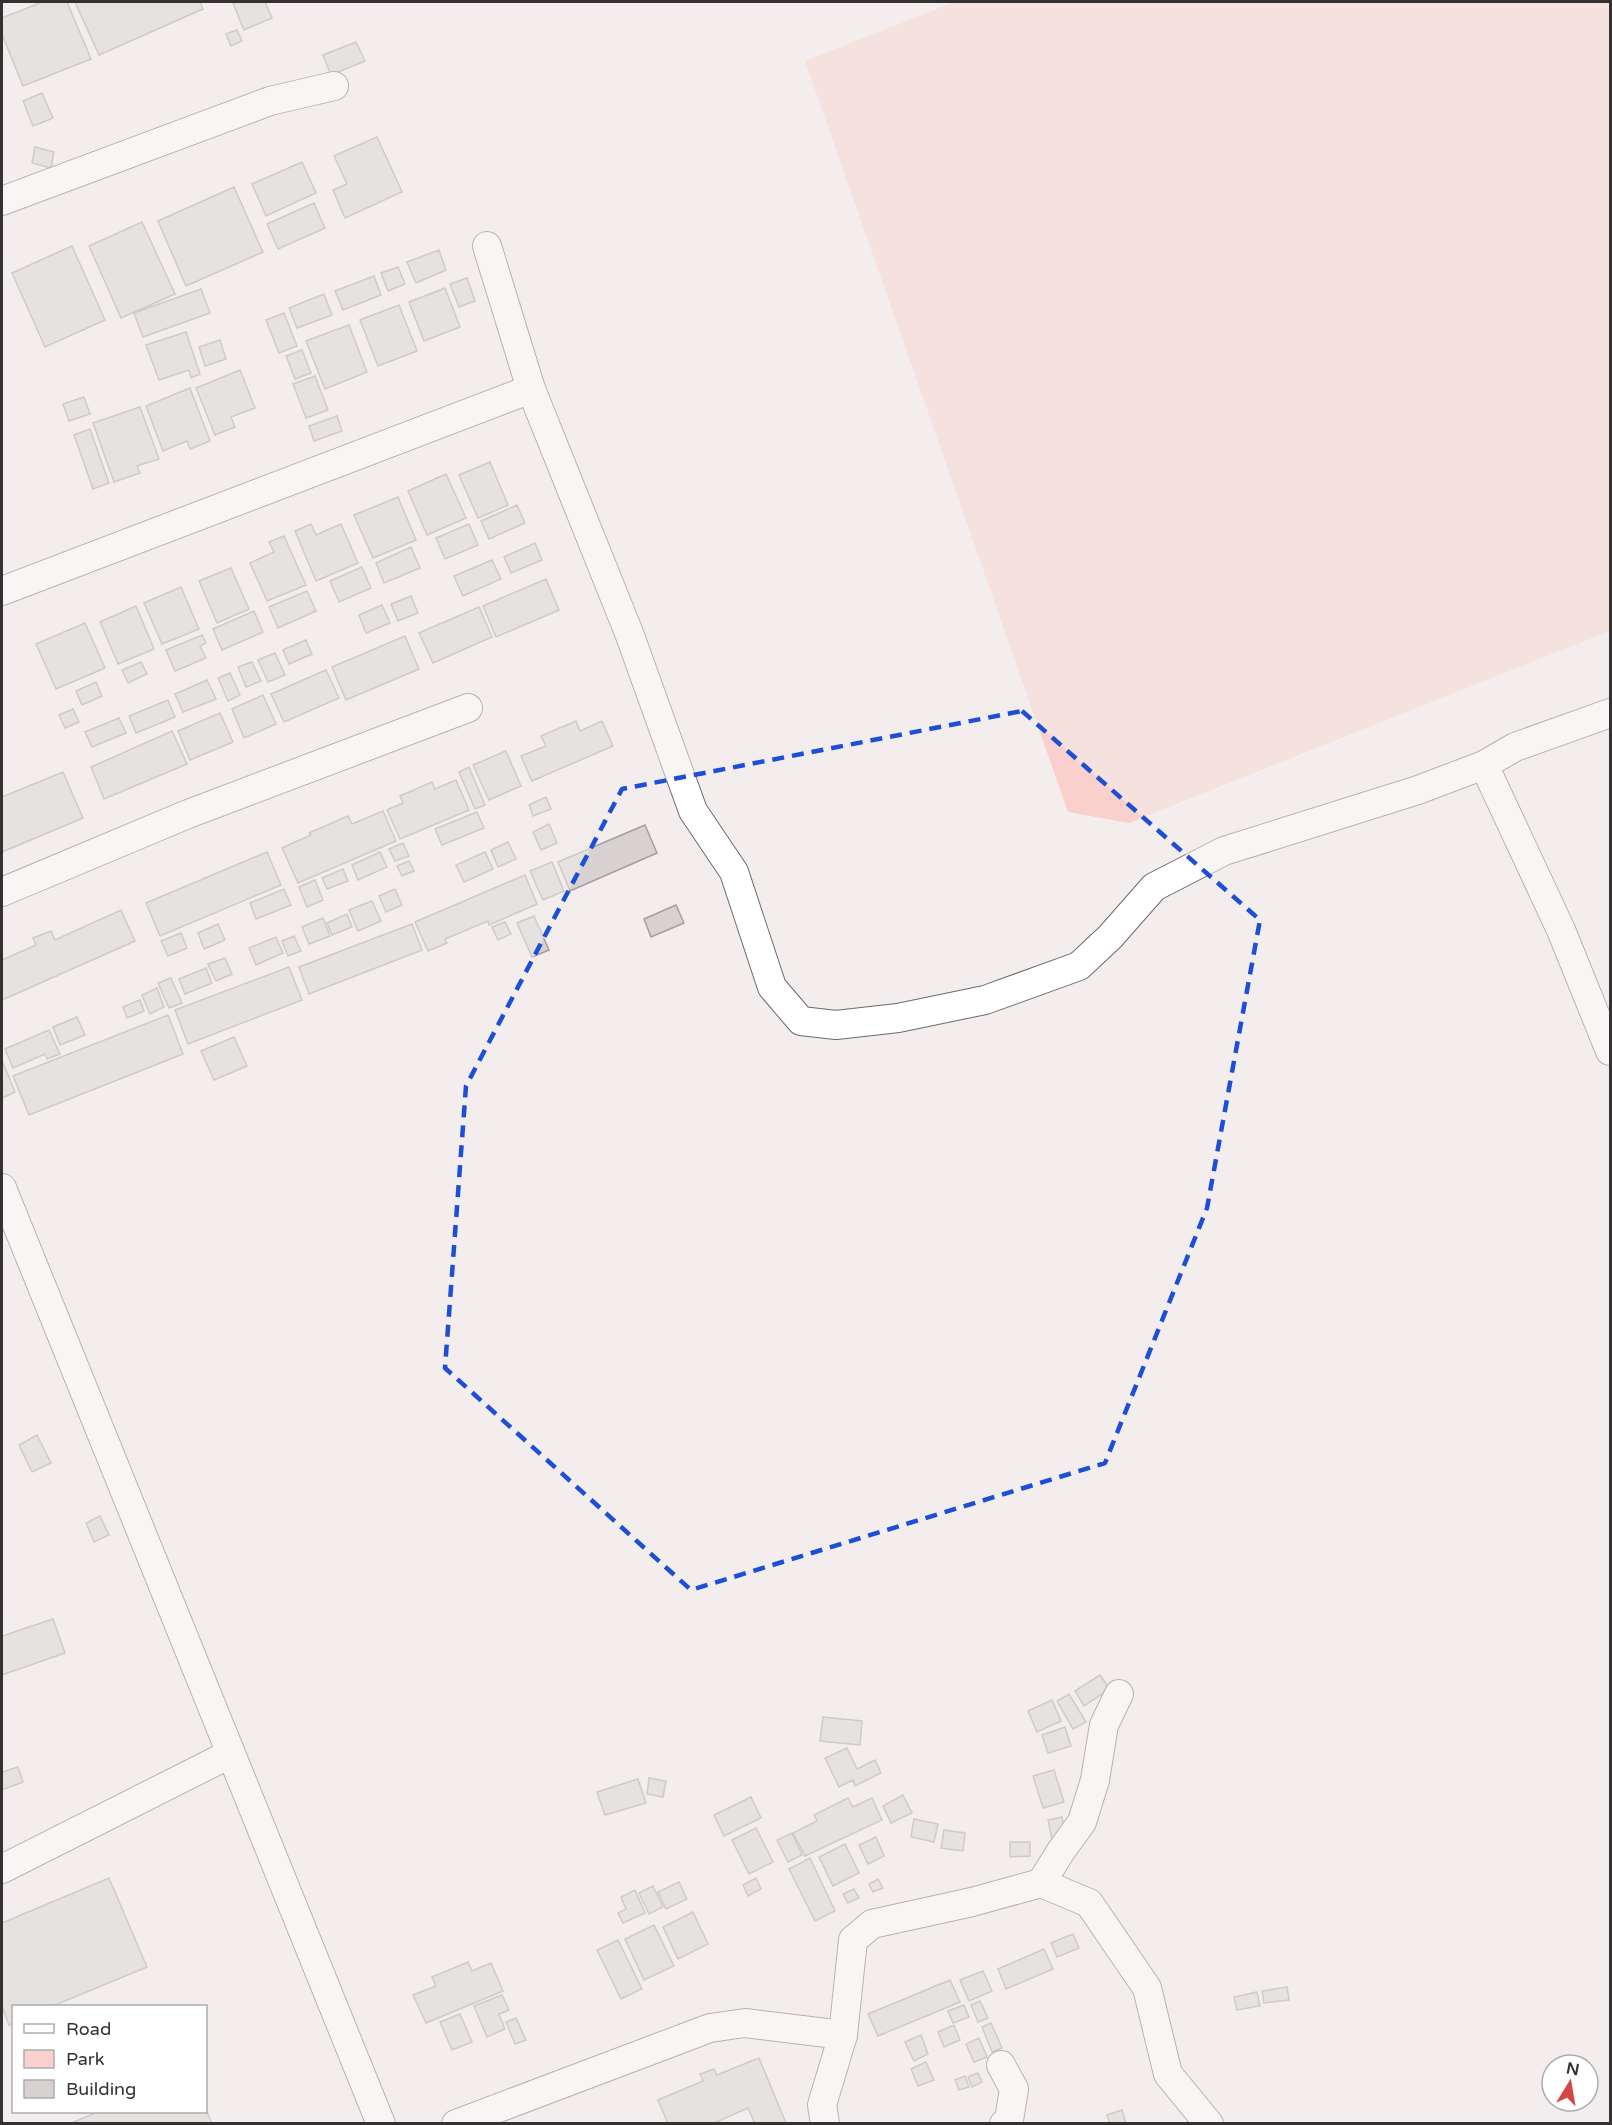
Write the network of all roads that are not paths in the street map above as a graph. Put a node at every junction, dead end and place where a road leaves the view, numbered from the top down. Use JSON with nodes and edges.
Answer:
{"nodes":[{"id":1,"x":334,"y":86,"type":"dead end"},
{"id":2,"x":2,"y":201,"type":"edge"},
{"id":3,"x":487,"y":246,"type":"dead end"},
{"id":4,"x":531,"y":389,"type":"junction"},
{"id":5,"x":2,"y":591,"type":"edge"},
{"id":6,"x":468,"y":708,"type":"dead end"},
{"id":7,"x":1611,"y":713,"type":"edge"},
{"id":8,"x":1484,"y":765,"type":"junction"},
{"id":9,"x":2,"y":892,"type":"edge"},
{"id":10,"x":1611,"y":1051,"type":"edge"},
{"id":11,"x":2,"y":1188,"type":"edge"},
{"id":12,"x":1119,"y":1694,"type":"dead end"},
{"id":13,"x":230,"y":1754,"type":"junction"},
{"id":14,"x":2,"y":1869,"type":"edge"},
{"id":15,"x":1041,"y":1883,"type":"junction"},
{"id":16,"x":843,"y":2035,"type":"junction"},
{"id":17,"x":1000,"y":2065,"type":"dead end"},
{"id":18,"x":381,"y":2124,"type":"edge"},
{"id":19,"x":456,"y":2124,"type":"edge"},
{"id":20,"x":825,"y":2124,"type":"edge"},
{"id":21,"x":1004,"y":2124,"type":"edge"},
{"id":22,"x":1209,"y":2124,"type":"edge"}],
"edges":[{"from":1,"to":2,"type":"street"},
{"from":3,"to":4,"type":"street"},
{"from":4,"to":5,"type":"street"},
{"from":4,"to":8,"type":"street"},
{"from":6,"to":9,"type":"street"},
{"from":7,"to":8,"type":"street"},
{"from":8,"to":10,"type":"street"},
{"from":11,"to":13,"type":"street"},
{"from":12,"to":15,"type":"street"},
{"from":13,"to":14,"type":"street"},
{"from":13,"to":18,"type":"street"},
{"from":15,"to":16,"type":"street"},
{"from":15,"to":22,"type":"street"},
{"from":16,"to":19,"type":"street"},
{"from":16,"to":20,"type":"street"},
{"from":17,"to":21,"type":"street"}]}
